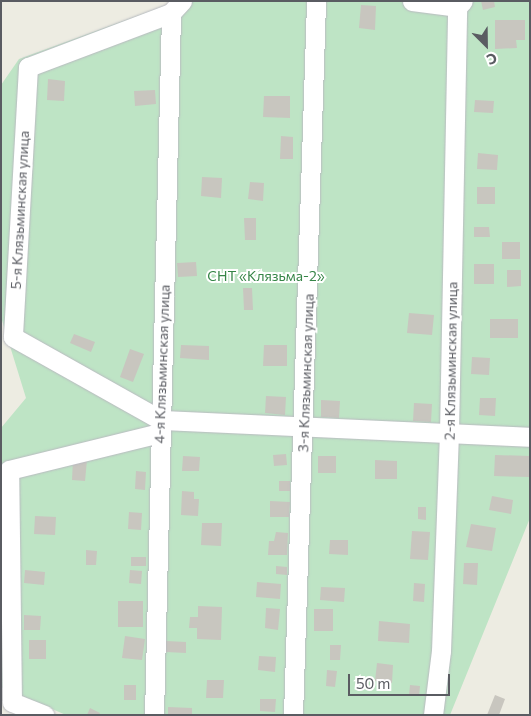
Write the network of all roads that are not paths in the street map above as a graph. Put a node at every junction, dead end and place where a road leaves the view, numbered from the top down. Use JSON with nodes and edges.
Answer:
{"nodes":[{"id":1,"x":316,"y":1,"type":"edge"},
{"id":2,"x":412,"y":1,"type":"edge"},
{"id":3,"x":460,"y":4,"type":"edge"},
{"id":4,"x":176,"y":7,"type":"edge"},
{"id":5,"x":161,"y":427,"type":"junction"},
{"id":6,"x":304,"y":427,"type":"junction"},
{"id":7,"x":450,"y":433,"type":"junction"},
{"id":8,"x":530,"y":437,"type":"edge"},
{"id":9,"x":6,"y":707,"type":"edge"},
{"id":10,"x":45,"y":715,"type":"edge"},
{"id":11,"x":154,"y":715,"type":"edge"},
{"id":12,"x":293,"y":715,"type":"edge"},
{"id":13,"x":433,"y":715,"type":"edge"}],
"edges":[{"from":1,"to":6,"type":"lane","name":"3-я Клязьминская улица"},
{"from":2,"to":3,"type":"lane"},
{"from":3,"to":7,"type":"lane","name":"2-я Клязьминская улица"},
{"from":4,"to":5,"type":"lane","name":"4-я Клязьминская улица"},
{"from":4,"to":5,"type":"lane","name":"5-я Клязьминская улица"},
{"from":5,"to":6,"type":"lane"},
{"from":5,"to":9,"type":"lane"},
{"from":5,"to":11,"type":"lane","name":"4-я Клязьминская улица"},
{"from":6,"to":7,"type":"lane"},
{"from":6,"to":12,"type":"lane","name":"3-я Клязьминская улица"},
{"from":7,"to":8,"type":"lane"},
{"from":7,"to":13,"type":"lane","name":"2-я Клязьминская улица"},
{"from":9,"to":10,"type":"lane"}]}
